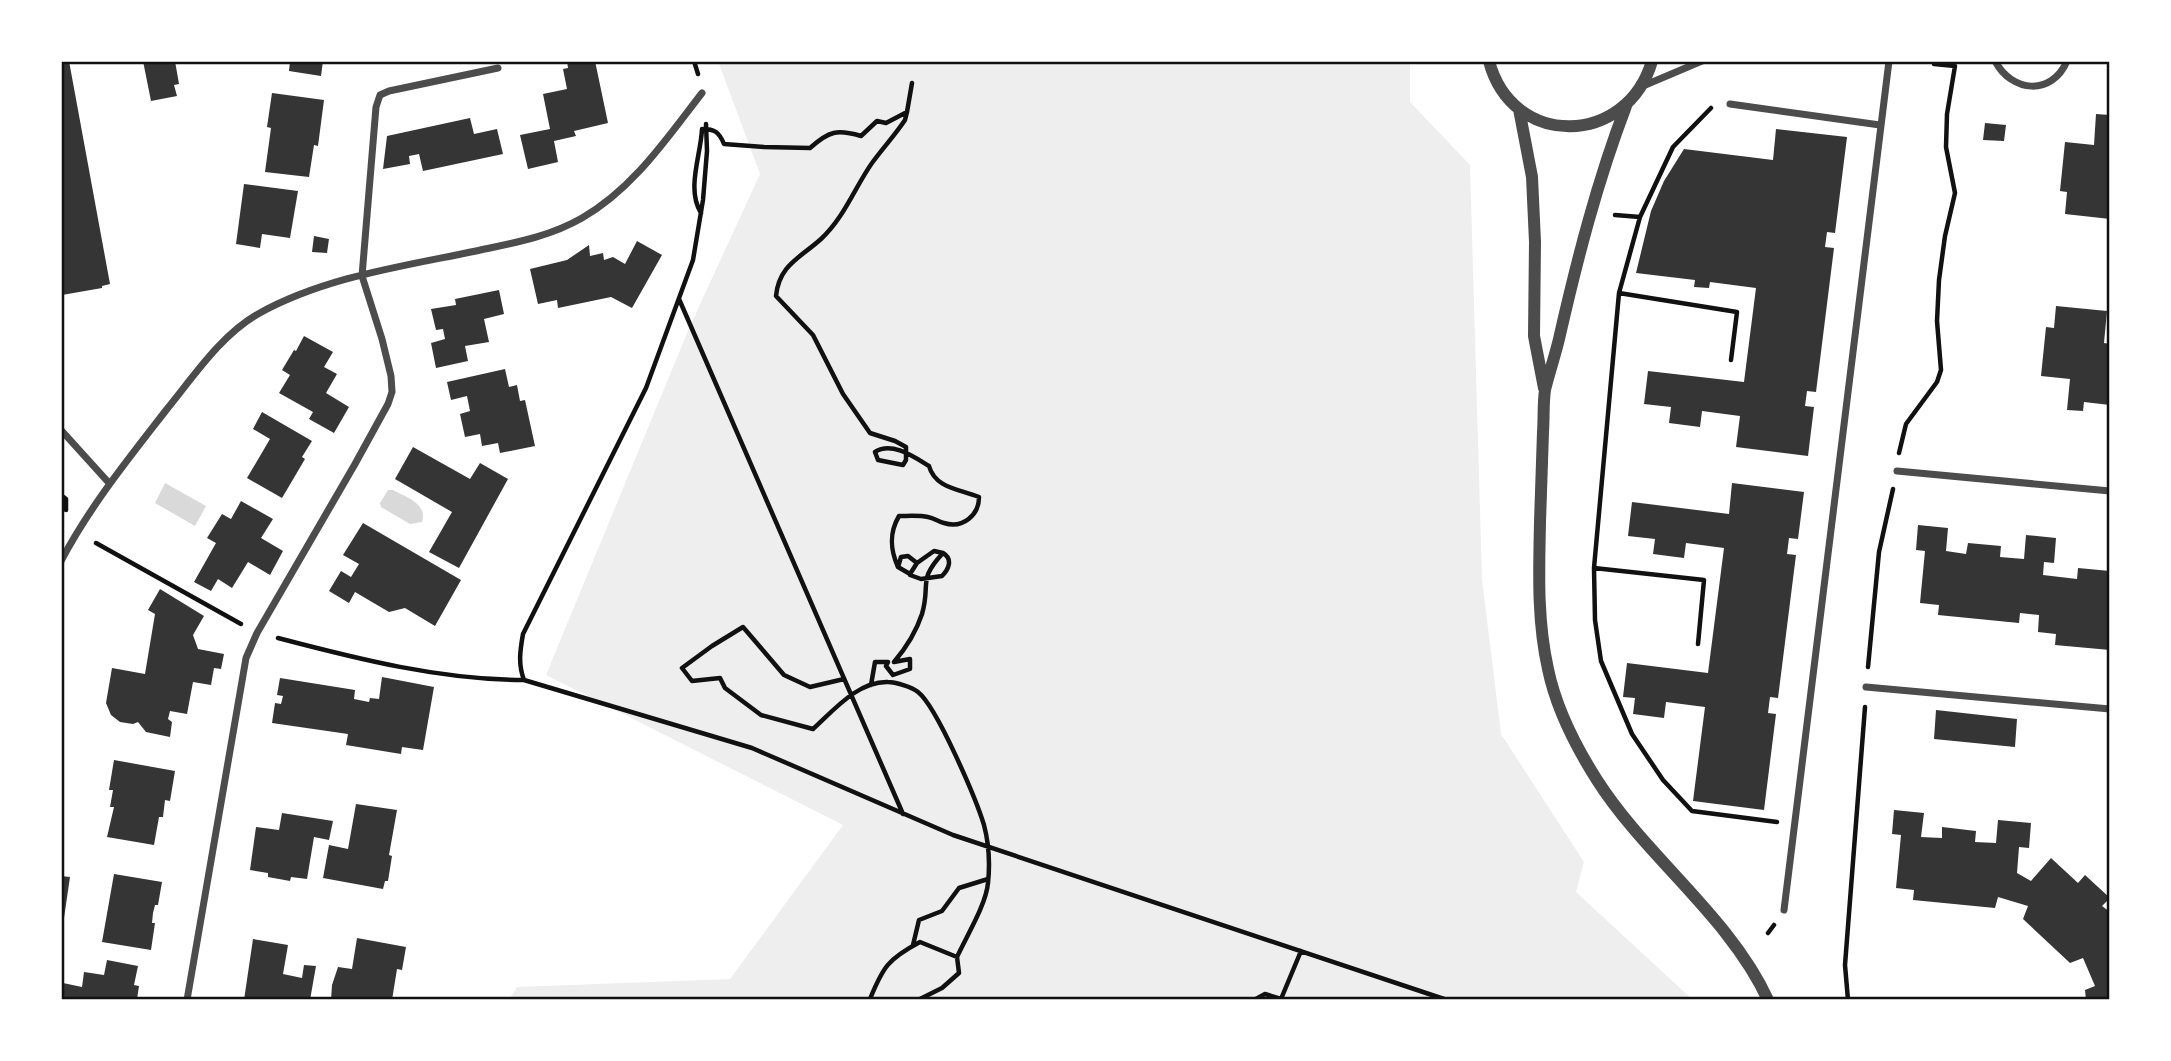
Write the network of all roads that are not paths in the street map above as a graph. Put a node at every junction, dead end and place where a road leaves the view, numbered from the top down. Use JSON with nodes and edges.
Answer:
{"nodes":[{"id":1,"x":1489,"y":61,"type":"edge"},
{"id":2,"x":1652,"y":61,"type":"edge"},
{"id":3,"x":1702,"y":61,"type":"edge"},
{"id":4,"x":1889,"y":61,"type":"edge"},
{"id":5,"x":1995,"y":61,"type":"edge"},
{"id":6,"x":2067,"y":61,"type":"edge"},
{"id":7,"x":498,"y":68,"type":"dead end"},
{"id":8,"x":1643,"y":86,"type":"junction"},
{"id":9,"x":702,"y":93,"type":"road end"},
{"id":10,"x":1730,"y":104,"type":"dead end"},
{"id":11,"x":1626,"y":106,"type":"junction"},
{"id":12,"x":1519,"y":109,"type":"junction"},
{"id":13,"x":1880,"y":125,"type":"junction"},
{"id":14,"x":362,"y":276,"type":"junction"},
{"id":15,"x":1545,"y":392,"type":"junction"},
{"id":16,"x":61,"y":430,"type":"edge"},
{"id":17,"x":1897,"y":471,"type":"road end"},
{"id":18,"x":109,"y":483,"type":"junction"},
{"id":19,"x":2110,"y":491,"type":"edge"},
{"id":20,"x":61,"y":561,"type":"edge"},
{"id":21,"x":1866,"y":687,"type":"road end"},
{"id":22,"x":2110,"y":709,"type":"edge"},
{"id":23,"x":1784,"y":910,"type":"dead end"},
{"id":24,"x":187,"y":1000,"type":"edge"},
{"id":25,"x":1768,"y":1000,"type":"edge"}],
"edges":[{"from":1,"to":12,"type":"street"},
{"from":2,"to":8,"type":"street"},
{"from":3,"to":8,"type":"street"},
{"from":4,"to":13,"type":"street"},
{"from":5,"to":6,"type":"street"},
{"from":7,"to":14,"type":"street"},
{"from":8,"to":11,"type":"street"},
{"from":9,"to":14,"type":"street"},
{"from":10,"to":13,"type":"street"},
{"from":11,"to":12,"type":"street"},
{"from":11,"to":15,"type":"street"},
{"from":12,"to":15,"type":"street"},
{"from":13,"to":23,"type":"street"},
{"from":14,"to":18,"type":"street"},
{"from":14,"to":24,"type":"street"},
{"from":15,"to":25,"type":"street"},
{"from":16,"to":18,"type":"street"},
{"from":17,"to":19,"type":"street"},
{"from":18,"to":20,"type":"street"},
{"from":21,"to":22,"type":"street"}]}
